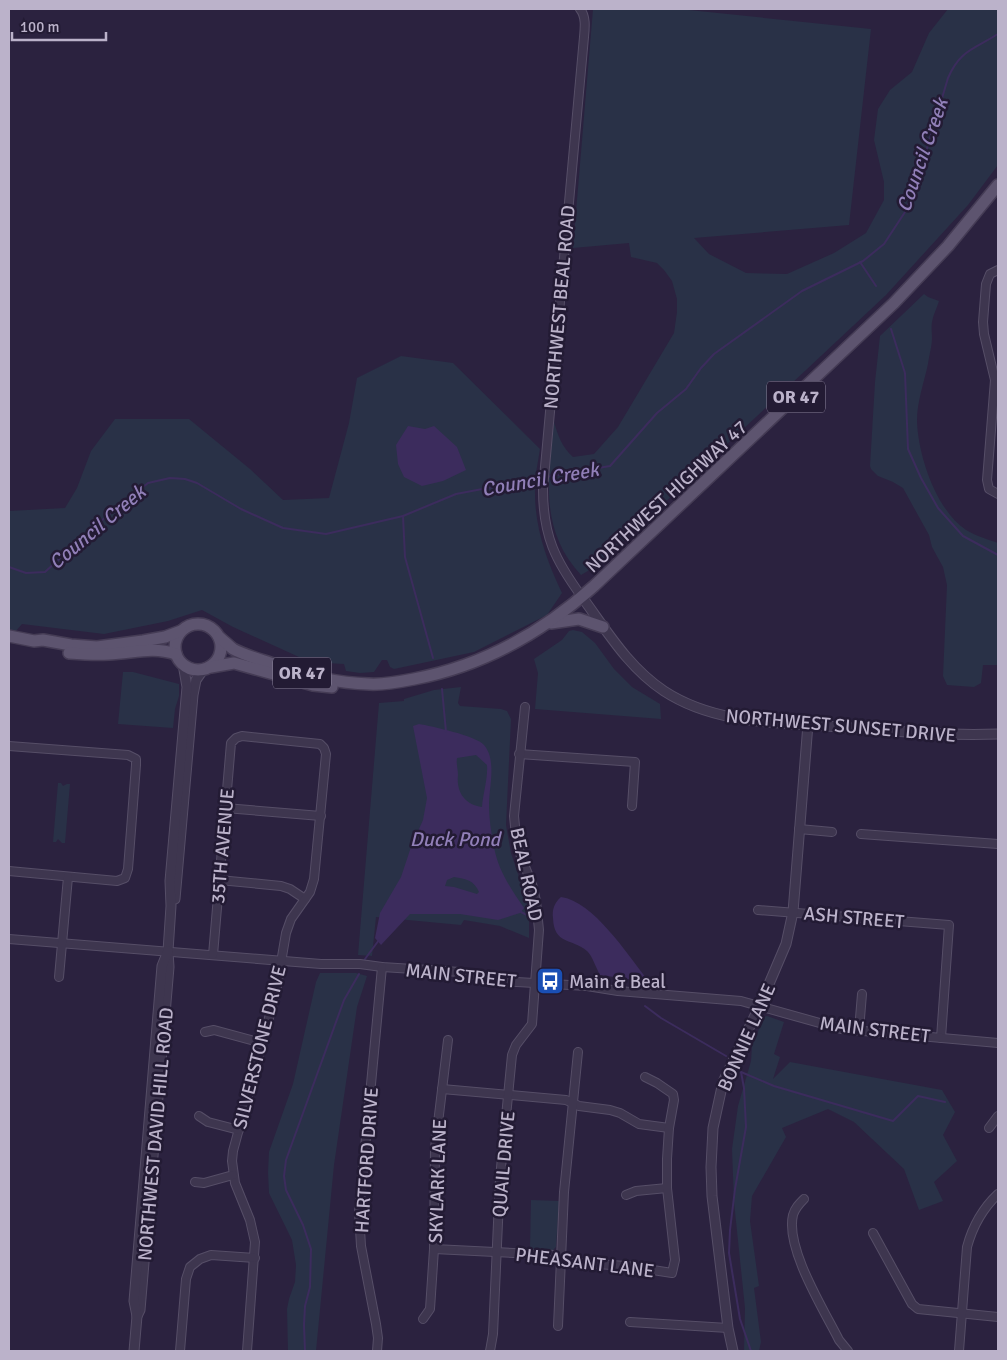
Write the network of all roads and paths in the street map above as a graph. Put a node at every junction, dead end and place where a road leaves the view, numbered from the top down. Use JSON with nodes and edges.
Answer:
{"nodes":[{"id":1,"x":580,"y":9,"type":"edge"},
{"id":2,"x":998,"y":185,"type":"edge"},
{"id":3,"x":998,"y":270,"type":"edge"},
{"id":4,"x":996,"y":388,"type":"edge"},
{"id":5,"x":998,"y":494,"type":"edge"},
{"id":6,"x":582,"y":597,"type":"junction"},
{"id":7,"x":549,"y":623,"type":"junction"},
{"id":8,"x":603,"y":628,"type":"junction"},
{"id":9,"x":182,"y":632,"type":"junction"},
{"id":10,"x":9,"y":636,"type":"edge"},
{"id":11,"x":218,"y":637,"type":"junction"},
{"id":12,"x":34,"y":641,"type":"junction"},
{"id":13,"x":179,"y":659,"type":"junction"},
{"id":14,"x":207,"y":668,"type":"junction"},
{"id":15,"x":367,"y":684,"type":"junction"},
{"id":16,"x":524,"y":707,"type":"dead end"},
{"id":17,"x":808,"y":724,"type":"junction"},
{"id":18,"x":998,"y":734,"type":"edge"},
{"id":19,"x":9,"y":746,"type":"edge"},
{"id":20,"x":323,"y":746,"type":"joint"},
{"id":21,"x":519,"y":754,"type":"junction"},
{"id":22,"x":632,"y":806,"type":"dead end"},
{"id":23,"x":225,"y":808,"type":"junction"},
{"id":24,"x":320,"y":816,"type":"junction"},
{"id":25,"x":799,"y":830,"type":"junction"},
{"id":26,"x":832,"y":832,"type":"dead end"},
{"id":27,"x":861,"y":834,"type":"dead end"},
{"id":28,"x":998,"y":844,"type":"edge"},
{"id":29,"x":9,"y":870,"type":"edge"},
{"id":30,"x":68,"y":877,"type":"junction"},
{"id":31,"x":219,"y":880,"type":"junction"},
{"id":32,"x":305,"y":899,"type":"junction"},
{"id":33,"x":172,"y":906,"type":"junction"},
{"id":34,"x":758,"y":910,"type":"dead end"},
{"id":35,"x":793,"y":912,"type":"junction"},
{"id":36,"x":9,"y":939,"type":"edge"},
{"id":37,"x":62,"y":943,"type":"junction"},
{"id":38,"x":168,"y":951,"type":"junction"},
{"id":39,"x":213,"y":955,"type":"junction"},
{"id":40,"x":281,"y":960,"type":"junction"},
{"id":41,"x":382,"y":967,"type":"junction"},
{"id":42,"x":59,"y":977,"type":"dead end"},
{"id":43,"x":535,"y":982,"type":"junction"},
{"id":44,"x":862,"y":994,"type":"dead end"},
{"id":45,"x":760,"y":1005,"type":"junction"},
{"id":46,"x":859,"y":1030,"type":"junction"},
{"id":47,"x":205,"y":1032,"type":"dead end"},
{"id":48,"x":941,"y":1038,"type":"junction"},
{"id":49,"x":448,"y":1040,"type":"dead end"},
{"id":50,"x":262,"y":1042,"type":"junction"},
{"id":51,"x":998,"y":1043,"type":"edge"},
{"id":52,"x":578,"y":1052,"type":"dead end"},
{"id":53,"x":645,"y":1077,"type":"dead end"},
{"id":54,"x":442,"y":1089,"type":"junction"},
{"id":55,"x":509,"y":1095,"type":"junction"},
{"id":56,"x":573,"y":1104,"type":"junction"},
{"id":57,"x":199,"y":1116,"type":"dead end"},
{"id":58,"x":998,"y":1116,"type":"edge"},
{"id":59,"x":669,"y":1128,"type":"junction"},
{"id":60,"x":989,"y":1128,"type":"dead end"},
{"id":61,"x":239,"y":1130,"type":"junction"},
{"id":62,"x":233,"y":1175,"type":"junction"},
{"id":63,"x":194,"y":1182,"type":"dead end"},
{"id":64,"x":667,"y":1188,"type":"junction"},
{"id":65,"x":998,"y":1194,"type":"edge"},
{"id":66,"x":626,"y":1195,"type":"dead end"},
{"id":67,"x":804,"y":1199,"type":"dead end"},
{"id":68,"x":873,"y":1233,"type":"dead end"},
{"id":69,"x":434,"y":1249,"type":"junction"},
{"id":70,"x":496,"y":1253,"type":"junction"},
{"id":71,"x":255,"y":1258,"type":"junction"},
{"id":72,"x":560,"y":1258,"type":"junction"},
{"id":73,"x":962,"y":1314,"type":"junction"},
{"id":74,"x":998,"y":1317,"type":"edge"},
{"id":75,"x":423,"y":1319,"type":"dead end"},
{"id":76,"x":630,"y":1322,"type":"dead end"},
{"id":77,"x":558,"y":1326,"type":"dead end"},
{"id":78,"x":728,"y":1328,"type":"junction"},
{"id":79,"x":134,"y":1351,"type":"edge"},
{"id":80,"x":180,"y":1351,"type":"edge"},
{"id":81,"x":247,"y":1351,"type":"edge"},
{"id":82,"x":377,"y":1351,"type":"edge"},
{"id":83,"x":490,"y":1351,"type":"edge"},
{"id":84,"x":733,"y":1351,"type":"edge"},
{"id":85,"x":848,"y":1351,"type":"edge"},
{"id":86,"x":959,"y":1351,"type":"edge"}],
"edges":[{"from":1,"to":6,"type":"street","name":"NORTHWEST BEAL ROAD"},
{"from":2,"to":6,"type":"main road","name":"NORTHWEST HIGHWAY 47","number":"OR 47"},
{"from":3,"to":4,"type":"street"},
{"from":4,"to":5,"type":"street"},
{"from":6,"to":7,"type":"main road","name":"NORTHWEST HIGHWAY 47","number":"OR 47"},
{"from":6,"to":8,"type":"street","name":"NORTHWEST SUNSET DRIVE"},
{"from":7,"to":8,"type":"main road"},
{"from":7,"to":15,"type":"main road","name":"NORTHWEST HIGHWAY 47","number":"OR 47"},
{"from":8,"to":17,"type":"street","name":"NORTHWEST SUNSET DRIVE"},
{"from":9,"to":11,"type":"main road"},
{"from":9,"to":12,"type":"main road"},
{"from":9,"to":13,"type":"main road"},
{"from":10,"to":12,"type":"main road"},
{"from":11,"to":14,"type":"main road"},
{"from":11,"to":15,"type":"main road","name":"NORTHWEST HIGHWAY 47","number":"OR 47"},
{"from":12,"to":13,"type":"main road"},
{"from":13,"to":14,"type":"main road"},
{"from":13,"to":33,"type":"street","name":"NORTHWEST DAVID HILL ROAD"},
{"from":14,"to":15,"type":"main road","name":"NORTHWEST HIGHWAY 47"},
{"from":14,"to":33,"type":"street","name":"NORTHWEST DAVID HILL ROAD"},
{"from":16,"to":21,"type":"street","name":"BEAL ROAD"},
{"from":17,"to":18,"type":"street","name":"NORTHWEST SUNSET DRIVE"},
{"from":17,"to":25,"type":"street","name":"BONNIE LANE"},
{"from":19,"to":30,"type":"street"},
{"from":20,"to":23,"type":"street","name":"35TH AVENUE"},
{"from":20,"to":24,"type":"street","name":"SILVERSTONE DRIVE"},
{"from":21,"to":22,"type":"street"},
{"from":21,"to":43,"type":"street","name":"BEAL ROAD"},
{"from":23,"to":24,"type":"street"},
{"from":23,"to":31,"type":"street","name":"35TH AVENUE"},
{"from":24,"to":32,"type":"street","name":"SILVERSTONE DRIVE"},
{"from":25,"to":26,"type":"street"},
{"from":25,"to":35,"type":"street","name":"BONNIE LANE"},
{"from":27,"to":28,"type":"street"},
{"from":29,"to":30,"type":"street"},
{"from":30,"to":37,"type":"street"},
{"from":31,"to":32,"type":"street"},
{"from":31,"to":39,"type":"street","name":"35TH AVENUE"},
{"from":32,"to":40,"type":"street","name":"SILVERSTONE DRIVE"},
{"from":33,"to":38,"type":"street","name":"NORTHWEST DAVID HILL ROAD"},
{"from":34,"to":35,"type":"street","name":"ASH STREET"},
{"from":35,"to":45,"type":"street","name":"BONNIE LANE"},
{"from":35,"to":48,"type":"street","name":"ASH STREET"},
{"from":36,"to":37,"type":"street","name":"MAIN STREET"},
{"from":37,"to":38,"type":"street","name":"MAIN STREET"},
{"from":37,"to":42,"type":"street"},
{"from":38,"to":39,"type":"street","name":"MAIN STREET"},
{"from":38,"to":79,"type":"street","name":"NORTHWEST DAVID HILL ROAD"},
{"from":39,"to":40,"type":"street","name":"MAIN STREET"},
{"from":40,"to":41,"type":"street","name":"MAIN STREET"},
{"from":40,"to":50,"type":"street","name":"SILVERSTONE DRIVE"},
{"from":41,"to":43,"type":"street","name":"MAIN STREET"},
{"from":41,"to":82,"type":"street","name":"HARTFORD DRIVE"},
{"from":43,"to":45,"type":"street","name":"MAIN STREET"},
{"from":43,"to":55,"type":"street","name":"QUAIL DRIVE"},
{"from":44,"to":46,"type":"street"},
{"from":45,"to":46,"type":"street","name":"MAIN STREET"},
{"from":45,"to":78,"type":"street","name":"BONNIE LANE"},
{"from":46,"to":48,"type":"street","name":"MAIN STREET"},
{"from":47,"to":50,"type":"street"},
{"from":48,"to":51,"type":"street","name":"MAIN STREET"},
{"from":49,"to":54,"type":"street","name":"SKYLARK LANE"},
{"from":50,"to":61,"type":"street","name":"SILVERSTONE DRIVE"},
{"from":52,"to":56,"type":"street"},
{"from":53,"to":59,"type":"street","name":"PHEASANT LANE"},
{"from":54,"to":55,"type":"street"},
{"from":54,"to":69,"type":"street","name":"SKYLARK LANE"},
{"from":55,"to":56,"type":"street"},
{"from":55,"to":70,"type":"street","name":"QUAIL DRIVE"},
{"from":56,"to":59,"type":"street"},
{"from":56,"to":72,"type":"street"},
{"from":57,"to":61,"type":"street"},
{"from":58,"to":60,"type":"street"},
{"from":59,"to":64,"type":"street","name":"PHEASANT LANE"},
{"from":61,"to":62,"type":"street","name":"SILVERSTONE DRIVE"},
{"from":62,"to":63,"type":"street"},
{"from":62,"to":71,"type":"street","name":"SILVERSTONE DRIVE"},
{"from":64,"to":66,"type":"street"},
{"from":64,"to":72,"type":"street","name":"PHEASANT LANE"},
{"from":65,"to":73,"type":"street"},
{"from":67,"to":85,"type":"street"},
{"from":68,"to":73,"type":"street"},
{"from":69,"to":70,"type":"street","name":"PHEASANT LANE"},
{"from":69,"to":75,"type":"street","name":"SKYLARK LANE"},
{"from":70,"to":72,"type":"street","name":"PHEASANT LANE"},
{"from":70,"to":83,"type":"street","name":"QUAIL DRIVE"},
{"from":71,"to":80,"type":"street"},
{"from":71,"to":81,"type":"street","name":"SILVERSTONE DRIVE"},
{"from":72,"to":77,"type":"street"},
{"from":73,"to":74,"type":"street"},
{"from":73,"to":86,"type":"street"},
{"from":76,"to":78,"type":"street"},
{"from":78,"to":84,"type":"street","name":"BONNIE LANE"}]}
